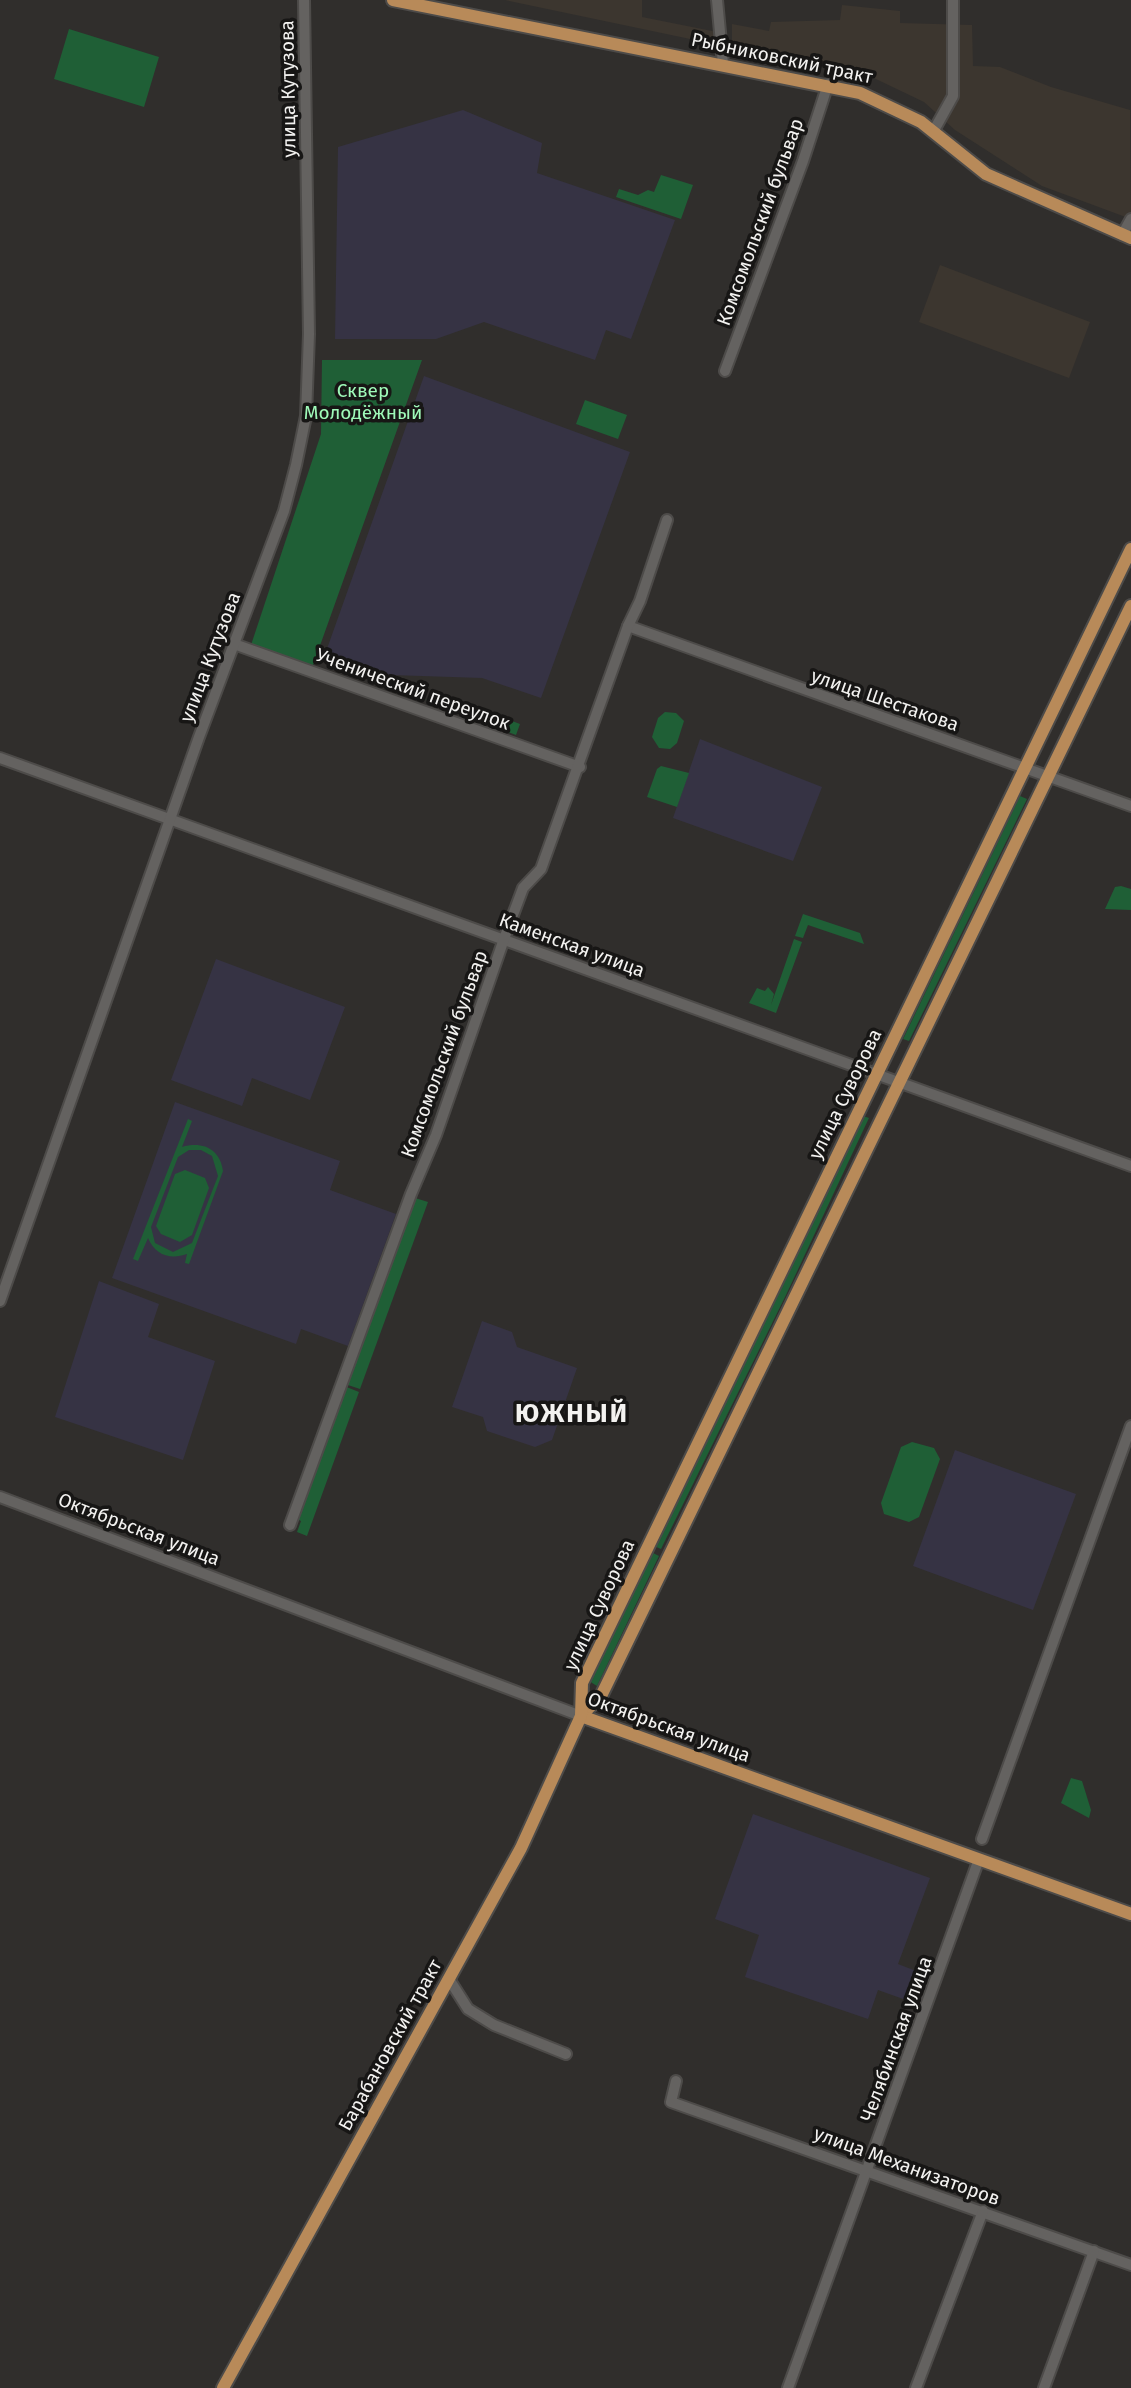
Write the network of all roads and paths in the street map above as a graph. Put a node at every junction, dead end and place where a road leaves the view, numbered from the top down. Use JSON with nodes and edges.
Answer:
{"nodes":[{"id":1,"x":304,"y":0,"type":"edge"},
{"id":2,"x":393,"y":0,"type":"edge"},
{"id":3,"x":717,"y":0,"type":"edge"},
{"id":4,"x":953,"y":0,"type":"edge"},
{"id":5,"x":723,"y":64,"type":"junction"},
{"id":6,"x":828,"y":84,"type":"junction"},
{"id":7,"x":933,"y":132,"type":"junction"},
{"id":8,"x":1131,"y":219,"type":"edge"},
{"id":9,"x":1126,"y":236,"type":"edge"},
{"id":10,"x":725,"y":371,"type":"dead end"},
{"id":11,"x":667,"y":520,"type":"dead end"},
{"id":12,"x":1131,"y":550,"type":"edge"},
{"id":13,"x":1131,"y":606,"type":"edge"},
{"id":14,"x":628,"y":626,"type":"junction"},
{"id":15,"x":234,"y":644,"type":"junction"},
{"id":16,"x":0,"y":758,"type":"edge"},
{"id":17,"x":580,"y":767,"type":"junction"},
{"id":18,"x":1025,"y":767,"type":"junction"},
{"id":19,"x":1049,"y":776,"type":"junction"},
{"id":20,"x":1131,"y":806,"type":"edge"},
{"id":21,"x":171,"y":821,"type":"junction"},
{"id":22,"x":503,"y":939,"type":"junction"},
{"id":23,"x":877,"y":1074,"type":"junction"},
{"id":24,"x":900,"y":1083,"type":"junction"},
{"id":25,"x":1131,"y":1166,"type":"edge"},
{"id":26,"x":0,"y":1301,"type":"edge"},
{"id":27,"x":1131,"y":1426,"type":"edge"},
{"id":28,"x":0,"y":1497,"type":"edge"},
{"id":29,"x":290,"y":1525,"type":"dead end"},
{"id":30,"x":581,"y":1716,"type":"junction"},
{"id":31,"x":982,"y":1839,"type":"dead end"},
{"id":32,"x":979,"y":1859,"type":"junction"},
{"id":33,"x":1131,"y":1914,"type":"edge"},
{"id":34,"x":449,"y":1979,"type":"junction"},
{"id":35,"x":566,"y":2054,"type":"dead end"},
{"id":36,"x":676,"y":2081,"type":"dead end"},
{"id":37,"x":867,"y":2169,"type":"junction"},
{"id":38,"x":983,"y":2211,"type":"junction"},
{"id":39,"x":1094,"y":2251,"type":"junction"},
{"id":40,"x":1131,"y":2265,"type":"edge"},
{"id":41,"x":223,"y":2388,"type":"edge"},
{"id":42,"x":788,"y":2388,"type":"edge"},
{"id":43,"x":916,"y":2388,"type":"edge"},
{"id":44,"x":1044,"y":2388,"type":"edge"}],
"edges":[{"from":1,"to":15,"type":"street","name":"улица Кутузова"},
{"from":2,"to":5,"type":"main road","name":"Рыбниковский тракт"},
{"from":3,"to":5,"type":"street"},
{"from":4,"to":7,"type":"street"},
{"from":5,"to":6,"type":"main road","name":"Рыбниковский тракт"},
{"from":6,"to":7,"type":"main road","name":"Рыбниковский тракт"},
{"from":6,"to":10,"type":"street","name":"Комсомольский бульвар"},
{"from":7,"to":9,"type":"main road","name":"Рыбниковский тракт"},
{"from":8,"to":9,"type":"street"},
{"from":11,"to":14,"type":"street","name":"Комсомольский бульвар"},
{"from":12,"to":18,"type":"main road","name":"улица Суворова"},
{"from":13,"to":19,"type":"main road","name":"улица Суворова"},
{"from":14,"to":17,"type":"street","name":"Комсомольский бульвар"},
{"from":14,"to":18,"type":"street","name":"улица Шестакова"},
{"from":15,"to":17,"type":"street","name":"Ученический переулок"},
{"from":15,"to":21,"type":"street","name":"улица Кутузова"},
{"from":16,"to":21,"type":"street","name":"Каменская улица"},
{"from":17,"to":22,"type":"street","name":"Комсомольский бульвар"},
{"from":18,"to":19,"type":"street","name":"улица Шестакова"},
{"from":18,"to":23,"type":"main road","name":"улица Суворова"},
{"from":19,"to":20,"type":"street","name":"улица Шестакова"},
{"from":19,"to":24,"type":"main road","name":"улица Суворова"},
{"from":21,"to":22,"type":"street","name":"Каменская улица"},
{"from":21,"to":26,"type":"street","name":"улица Кутузова"},
{"from":22,"to":23,"type":"street","name":"Каменская улица"},
{"from":22,"to":29,"type":"street","name":"Комсомольский бульвар"},
{"from":23,"to":24,"type":"street","name":"Каменская улица"},
{"from":23,"to":30,"type":"main road","name":"улица Суворова"},
{"from":24,"to":25,"type":"street","name":"Каменская улица"},
{"from":24,"to":30,"type":"main road","name":"улица Суворова"},
{"from":27,"to":31,"type":"street"},
{"from":28,"to":30,"type":"street","name":"Октябрьская улица"},
{"from":30,"to":32,"type":"main road","name":"Октябрьская улица"},
{"from":30,"to":34,"type":"main road","name":"Барабановский тракт"},
{"from":32,"to":33,"type":"main road","name":"Октябрьская улица"},
{"from":32,"to":37,"type":"street","name":"Челябинская улица"},
{"from":34,"to":35,"type":"street"},
{"from":34,"to":41,"type":"main road","name":"Барабановский тракт"},
{"from":36,"to":37,"type":"street","name":"улица Механизаторов"},
{"from":37,"to":38,"type":"street","name":"улица Механизаторов"},
{"from":37,"to":42,"type":"street","name":"Челябинская улица"},
{"from":38,"to":39,"type":"street","name":"улица Механизаторов"},
{"from":38,"to":43,"type":"street"},
{"from":39,"to":40,"type":"street","name":"улица Механизаторов"},
{"from":39,"to":44,"type":"street"}]}
